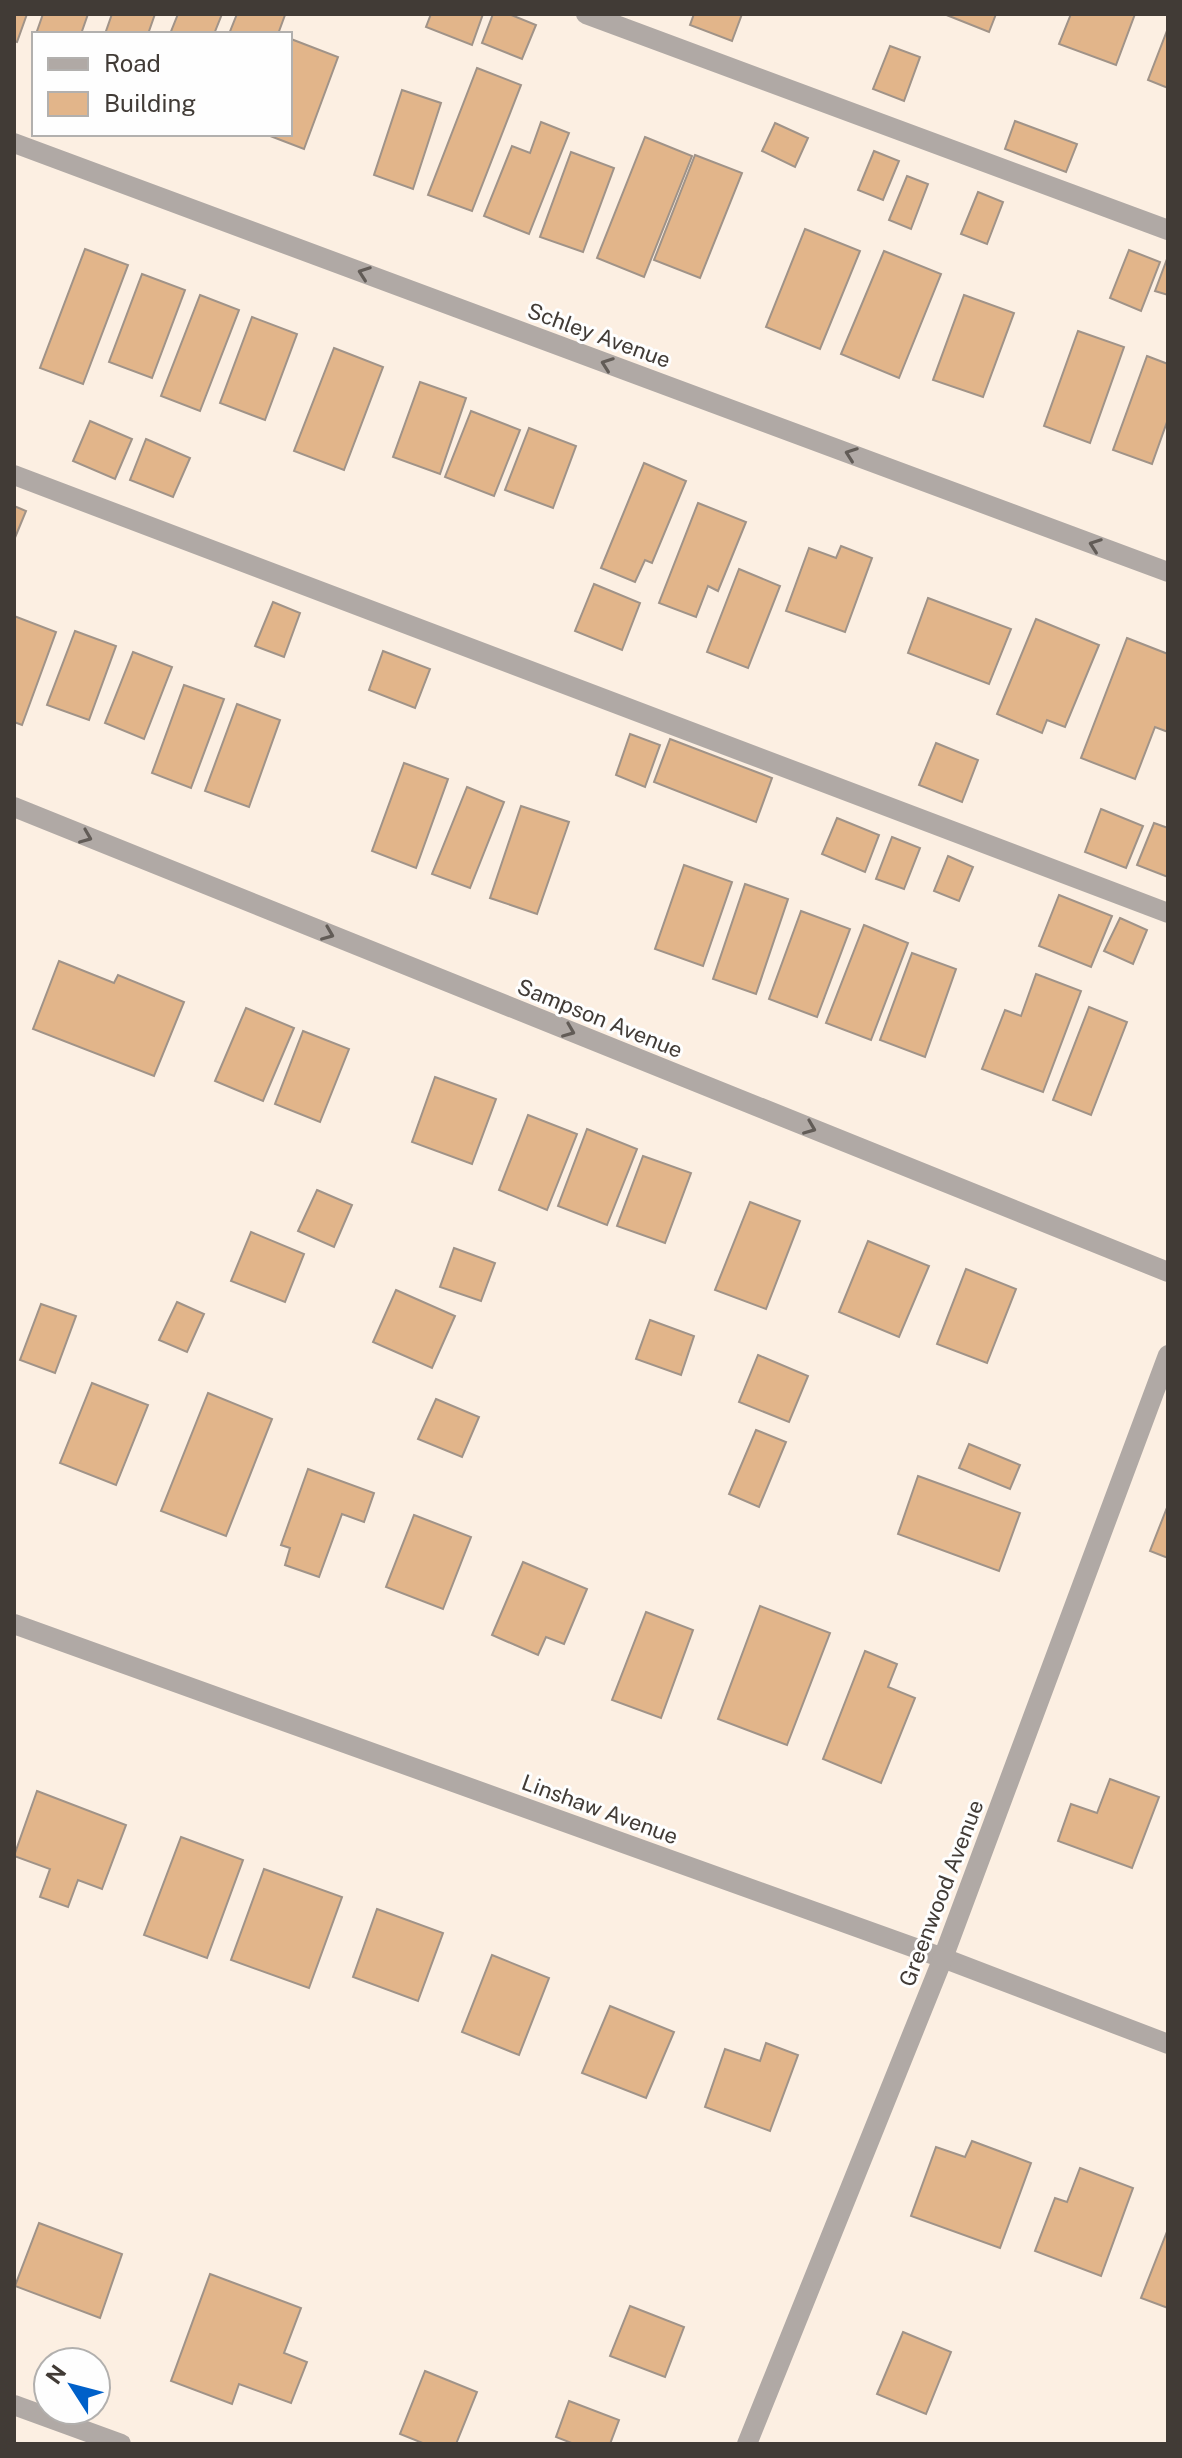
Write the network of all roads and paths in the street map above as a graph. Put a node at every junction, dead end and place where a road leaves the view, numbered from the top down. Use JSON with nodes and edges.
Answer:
{"nodes":[{"id":1,"x":586,"y":14,"type":"edge"},
{"id":2,"x":14,"y":143,"type":"edge"},
{"id":3,"x":1168,"y":230,"type":"edge"},
{"id":4,"x":14,"y":475,"type":"edge"},
{"id":5,"x":1168,"y":572,"type":"edge"},
{"id":6,"x":14,"y":807,"type":"edge"},
{"id":7,"x":1168,"y":913,"type":"edge"},
{"id":8,"x":1168,"y":1272,"type":"edge"},
{"id":9,"x":1168,"y":1355,"type":"edge"},
{"id":10,"x":14,"y":1624,"type":"edge"},
{"id":11,"x":943,"y":1958,"type":"junction"},
{"id":12,"x":1168,"y":2044,"type":"edge"},
{"id":13,"x":14,"y":2405,"type":"edge"},
{"id":14,"x":121,"y":2444,"type":"edge"},
{"id":15,"x":747,"y":2444,"type":"edge"}],
"edges":[{"from":1,"to":3,"type":"street"},
{"from":5,"to":2,"type":"street","name":"Schley Avenue","one_way":true},
{"from":4,"to":7,"type":"street"},
{"from":6,"to":8,"type":"street","name":"Sampson Avenue","one_way":true},
{"from":9,"to":11,"type":"street","name":"Greenwood Avenue"},
{"from":10,"to":11,"type":"street","name":"Linshaw Avenue"},
{"from":11,"to":12,"type":"street","name":"Linshaw Avenue"},
{"from":11,"to":15,"type":"street","name":"Greenwood Avenue"},
{"from":13,"to":14,"type":"street"}]}
